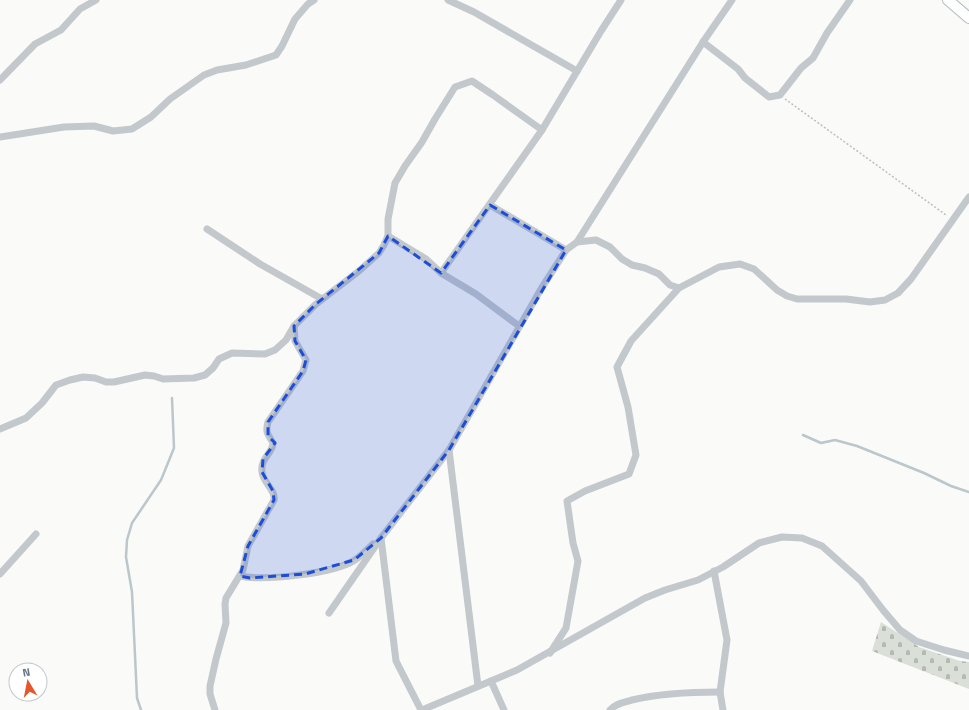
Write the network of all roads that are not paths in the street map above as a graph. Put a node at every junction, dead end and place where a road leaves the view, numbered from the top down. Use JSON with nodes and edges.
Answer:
{"nodes":[{"id":1,"x":96,"y":0,"type":"edge"},
{"id":2,"x":314,"y":0,"type":"edge"},
{"id":3,"x":448,"y":0,"type":"edge"},
{"id":4,"x":621,"y":0,"type":"edge"},
{"id":5,"x":732,"y":0,"type":"edge"},
{"id":6,"x":850,"y":0,"type":"edge"},
{"id":7,"x":948,"y":0,"type":"edge"},
{"id":8,"x":969,"y":18,"type":"edge"},
{"id":9,"x":703,"y":42,"type":"junction"},
{"id":10,"x":578,"y":71,"type":"junction"},
{"id":11,"x":0,"y":80,"type":"edge"},
{"id":12,"x":542,"y":130,"type":"junction"},
{"id":13,"x":0,"y":138,"type":"edge"},
{"id":14,"x":969,"y":197,"type":"edge"},
{"id":15,"x":490,"y":205,"type":"junction"},
{"id":16,"x":207,"y":229,"type":"dead end"},
{"id":17,"x":388,"y":236,"type":"junction"},
{"id":18,"x":577,"y":242,"type":"junction"},
{"id":19,"x":566,"y":250,"type":"junction"},
{"id":20,"x":441,"y":273,"type":"junction"},
{"id":21,"x":679,"y":288,"type":"junction"},
{"id":22,"x":322,"y":299,"type":"junction"},
{"id":23,"x":294,"y":326,"type":"junction"},
{"id":24,"x":519,"y":326,"type":"junction"},
{"id":25,"x":0,"y":429,"type":"edge"},
{"id":26,"x":449,"y":450,"type":"junction"},
{"id":27,"x":36,"y":534,"type":"dead end"},
{"id":28,"x":381,"y":538,"type":"junction"},
{"id":29,"x":714,"y":571,"type":"junction"},
{"id":30,"x":0,"y":574,"type":"edge"},
{"id":31,"x":240,"y":576,"type":"junction"},
{"id":32,"x":329,"y":613,"type":"dead end"},
{"id":33,"x":550,"y":653,"type":"junction"},
{"id":34,"x":969,"y":656,"type":"edge"},
{"id":35,"x":491,"y":681,"type":"junction"},
{"id":36,"x":478,"y":686,"type":"junction"},
{"id":37,"x":720,"y":692,"type":"junction"},
{"id":38,"x":215,"y":710,"type":"edge"},
{"id":39,"x":421,"y":710,"type":"edge"},
{"id":40,"x":504,"y":710,"type":"edge"},
{"id":41,"x":610,"y":710,"type":"edge"},
{"id":42,"x":723,"y":710,"type":"edge"}],
"edges":[{"from":1,"to":11,"type":"street"},
{"from":2,"to":13,"type":"street"},
{"from":3,"to":10,"type":"street"},
{"from":4,"to":10,"type":"street"},
{"from":5,"to":9,"type":"street"},
{"from":6,"to":9,"type":"street"},
{"from":7,"to":8,"type":"street"},
{"from":9,"to":18,"type":"street"},
{"from":10,"to":12,"type":"street"},
{"from":12,"to":15,"type":"street"},
{"from":12,"to":17,"type":"street"},
{"from":14,"to":21,"type":"street"},
{"from":15,"to":19,"type":"street"},
{"from":15,"to":20,"type":"street"},
{"from":16,"to":22,"type":"street"},
{"from":17,"to":20,"type":"street"},
{"from":17,"to":22,"type":"street"},
{"from":18,"to":19,"type":"street"},
{"from":18,"to":21,"type":"street"},
{"from":19,"to":24,"type":"street"},
{"from":20,"to":24,"type":"street"},
{"from":21,"to":33,"type":"street"},
{"from":22,"to":23,"type":"street"},
{"from":23,"to":25,"type":"street"},
{"from":23,"to":31,"type":"street"},
{"from":24,"to":26,"type":"street"},
{"from":26,"to":28,"type":"street"},
{"from":26,"to":36,"type":"street"},
{"from":27,"to":30,"type":"street"},
{"from":28,"to":31,"type":"street"},
{"from":28,"to":32,"type":"street"},
{"from":28,"to":39,"type":"street"},
{"from":29,"to":33,"type":"street"},
{"from":29,"to":34,"type":"street"},
{"from":29,"to":37,"type":"street"},
{"from":31,"to":38,"type":"street"},
{"from":33,"to":35,"type":"street"},
{"from":35,"to":36,"type":"street"},
{"from":35,"to":40,"type":"street"},
{"from":36,"to":39,"type":"street"},
{"from":37,"to":41,"type":"street"},
{"from":37,"to":42,"type":"street"}]}
